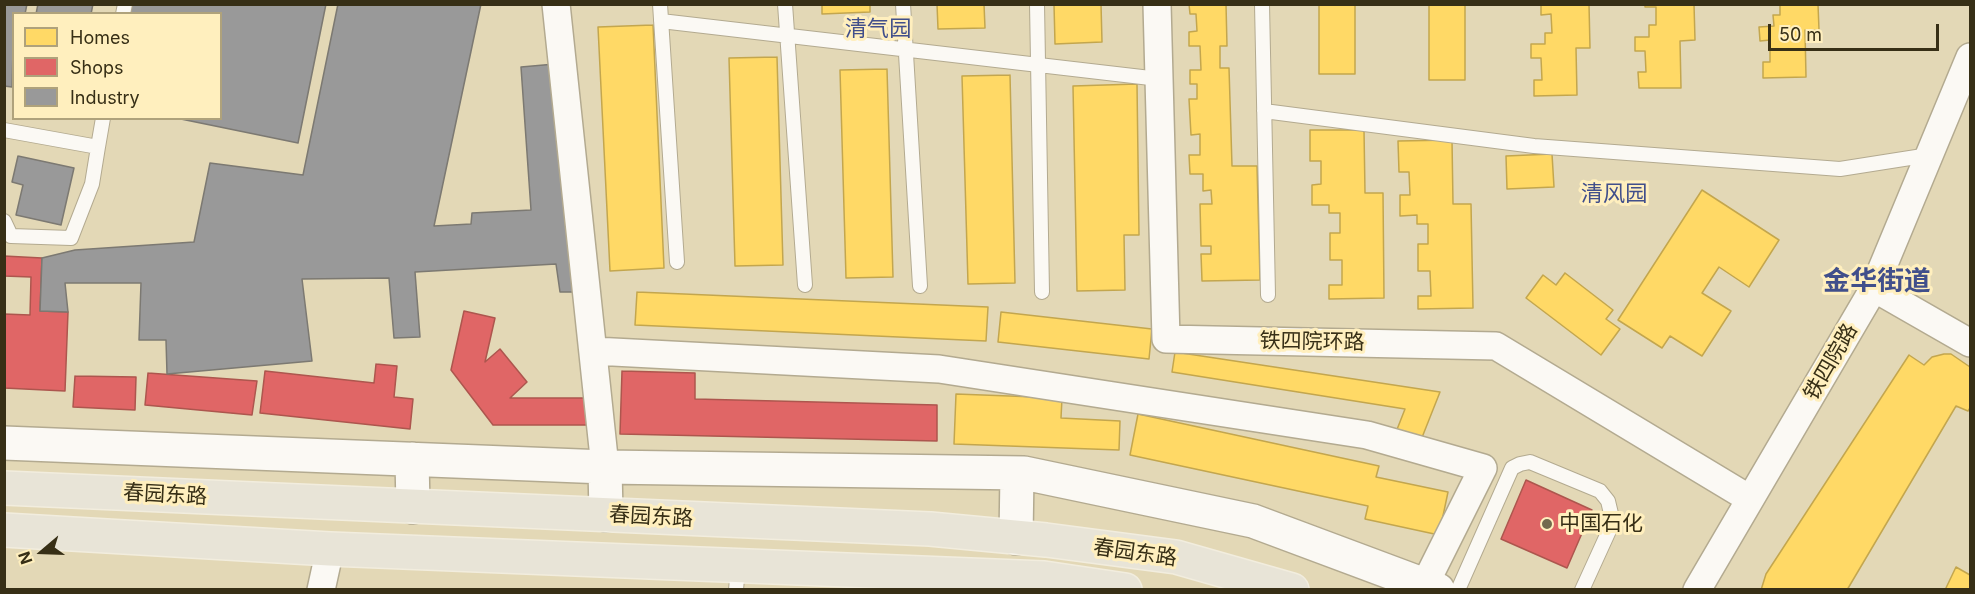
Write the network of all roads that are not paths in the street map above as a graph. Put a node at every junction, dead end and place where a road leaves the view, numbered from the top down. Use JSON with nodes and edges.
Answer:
{"nodes":[{"id":1,"x":556,"y":4,"type":"edge"},
{"id":2,"x":660,"y":4,"type":"edge"},
{"id":3,"x":785,"y":4,"type":"edge"},
{"id":4,"x":903,"y":4,"type":"edge"},
{"id":5,"x":1037,"y":4,"type":"edge"},
{"id":6,"x":1157,"y":4,"type":"edge"},
{"id":7,"x":1262,"y":4,"type":"edge"},
{"id":8,"x":661,"y":21,"type":"junction"},
{"id":9,"x":787,"y":36,"type":"junction"},
{"id":10,"x":906,"y":49,"type":"junction"},
{"id":11,"x":1971,"y":57,"type":"edge"},
{"id":12,"x":1038,"y":65,"type":"junction"},
{"id":13,"x":1159,"y":79,"type":"junction"},
{"id":14,"x":1264,"y":111,"type":"junction"},
{"id":15,"x":103,"y":120,"type":"edge"},
{"id":16,"x":4,"y":130,"type":"edge"},
{"id":17,"x":98,"y":147,"type":"junction"},
{"id":18,"x":1929,"y":155,"type":"junction"},
{"id":19,"x":4,"y":221,"type":"edge"},
{"id":20,"x":677,"y":262,"type":"dead end"},
{"id":21,"x":805,"y":285,"type":"dead end"},
{"id":22,"x":920,"y":286,"type":"dead end"},
{"id":23,"x":1874,"y":288,"type":"junction"},
{"id":24,"x":1042,"y":292,"type":"dead end"},
{"id":25,"x":1268,"y":295,"type":"dead end"},
{"id":26,"x":1971,"y":343,"type":"edge"},
{"id":27,"x":594,"y":351,"type":"junction"},
{"id":28,"x":4,"y":443,"type":"edge"},
{"id":29,"x":134,"y":448,"type":"junction"},
{"id":30,"x":412,"y":459,"type":"junction"},
{"id":31,"x":605,"y":466,"type":"junction"},
{"id":32,"x":1017,"y":473,"type":"junction"},
{"id":33,"x":4,"y":488,"type":"edge"},
{"id":34,"x":133,"y":494,"type":"junction"},
{"id":35,"x":1750,"y":499,"type":"junction"},
{"id":36,"x":413,"y":507,"type":"junction"},
{"id":37,"x":606,"y":515,"type":"junction"},
{"id":38,"x":4,"y":530,"type":"edge"},
{"id":39,"x":1016,"y":538,"type":"junction"},
{"id":40,"x":330,"y":549,"type":"junction"},
{"id":41,"x":737,"y":578,"type":"edge"},
{"id":42,"x":1043,"y":584,"type":"edge"},
{"id":43,"x":1432,"y":587,"type":"edge"},
{"id":44,"x":321,"y":590,"type":"edge"},
{"id":45,"x":1125,"y":590,"type":"edge"},
{"id":46,"x":1292,"y":590,"type":"edge"},
{"id":47,"x":1458,"y":590,"type":"edge"},
{"id":48,"x":1582,"y":590,"type":"edge"},
{"id":49,"x":1697,"y":590,"type":"edge"}],
"edges":[{"from":1,"to":27,"type":"street"},
{"from":2,"to":8,"type":"lane"},
{"from":3,"to":9,"type":"lane"},
{"from":4,"to":10,"type":"lane"},
{"from":5,"to":12,"type":"lane"},
{"from":6,"to":13,"type":"street","name":"铁四院环路"},
{"from":7,"to":14,"type":"lane"},
{"from":8,"to":9,"type":"lane"},
{"from":8,"to":20,"type":"lane"},
{"from":9,"to":10,"type":"lane"},
{"from":9,"to":21,"type":"lane"},
{"from":10,"to":12,"type":"lane"},
{"from":10,"to":22,"type":"lane"},
{"from":11,"to":18,"type":"street","name":"铁四院路"},
{"from":12,"to":13,"type":"lane"},
{"from":12,"to":24,"type":"lane"},
{"from":13,"to":35,"type":"street","name":"铁四院环路"},
{"from":14,"to":18,"type":"lane"},
{"from":14,"to":25,"type":"lane"},
{"from":15,"to":17,"type":"lane"},
{"from":16,"to":17,"type":"lane"},
{"from":17,"to":19,"type":"lane"},
{"from":18,"to":23,"type":"street","name":"铁四院路"},
{"from":23,"to":26,"type":"street"},
{"from":23,"to":35,"type":"street","name":"铁四院路"},
{"from":27,"to":31,"type":"street"},
{"from":27,"to":43,"type":"street"},
{"from":28,"to":29,"type":"street"},
{"from":29,"to":30,"type":"street"},
{"from":29,"to":34,"type":"street"},
{"from":30,"to":31,"type":"street"},
{"from":30,"to":36,"type":"street"},
{"from":31,"to":32,"type":"street"},
{"from":31,"to":37,"type":"street"},
{"from":32,"to":39,"type":"street"},
{"from":32,"to":43,"type":"street"},
{"from":33,"to":34,"type":"main road","name":"春园东路"},
{"from":34,"to":36,"type":"main road","name":"春园东路"},
{"from":35,"to":49,"type":"street","name":"铁四院路"},
{"from":36,"to":37,"type":"main road","name":"春园东路"},
{"from":37,"to":39,"type":"main road","name":"春园东路"},
{"from":38,"to":40,"type":"main road","name":"春园东路"},
{"from":39,"to":46,"type":"main road","name":"春园东路"},
{"from":40,"to":41,"type":"main road","name":"春园东路"},
{"from":40,"to":44,"type":"street"},
{"from":41,"to":42,"type":"main road","name":"春园东路"},
{"from":42,"to":45,"type":"main road","name":"春园东路"},
{"from":47,"to":48,"type":"lane"}]}
